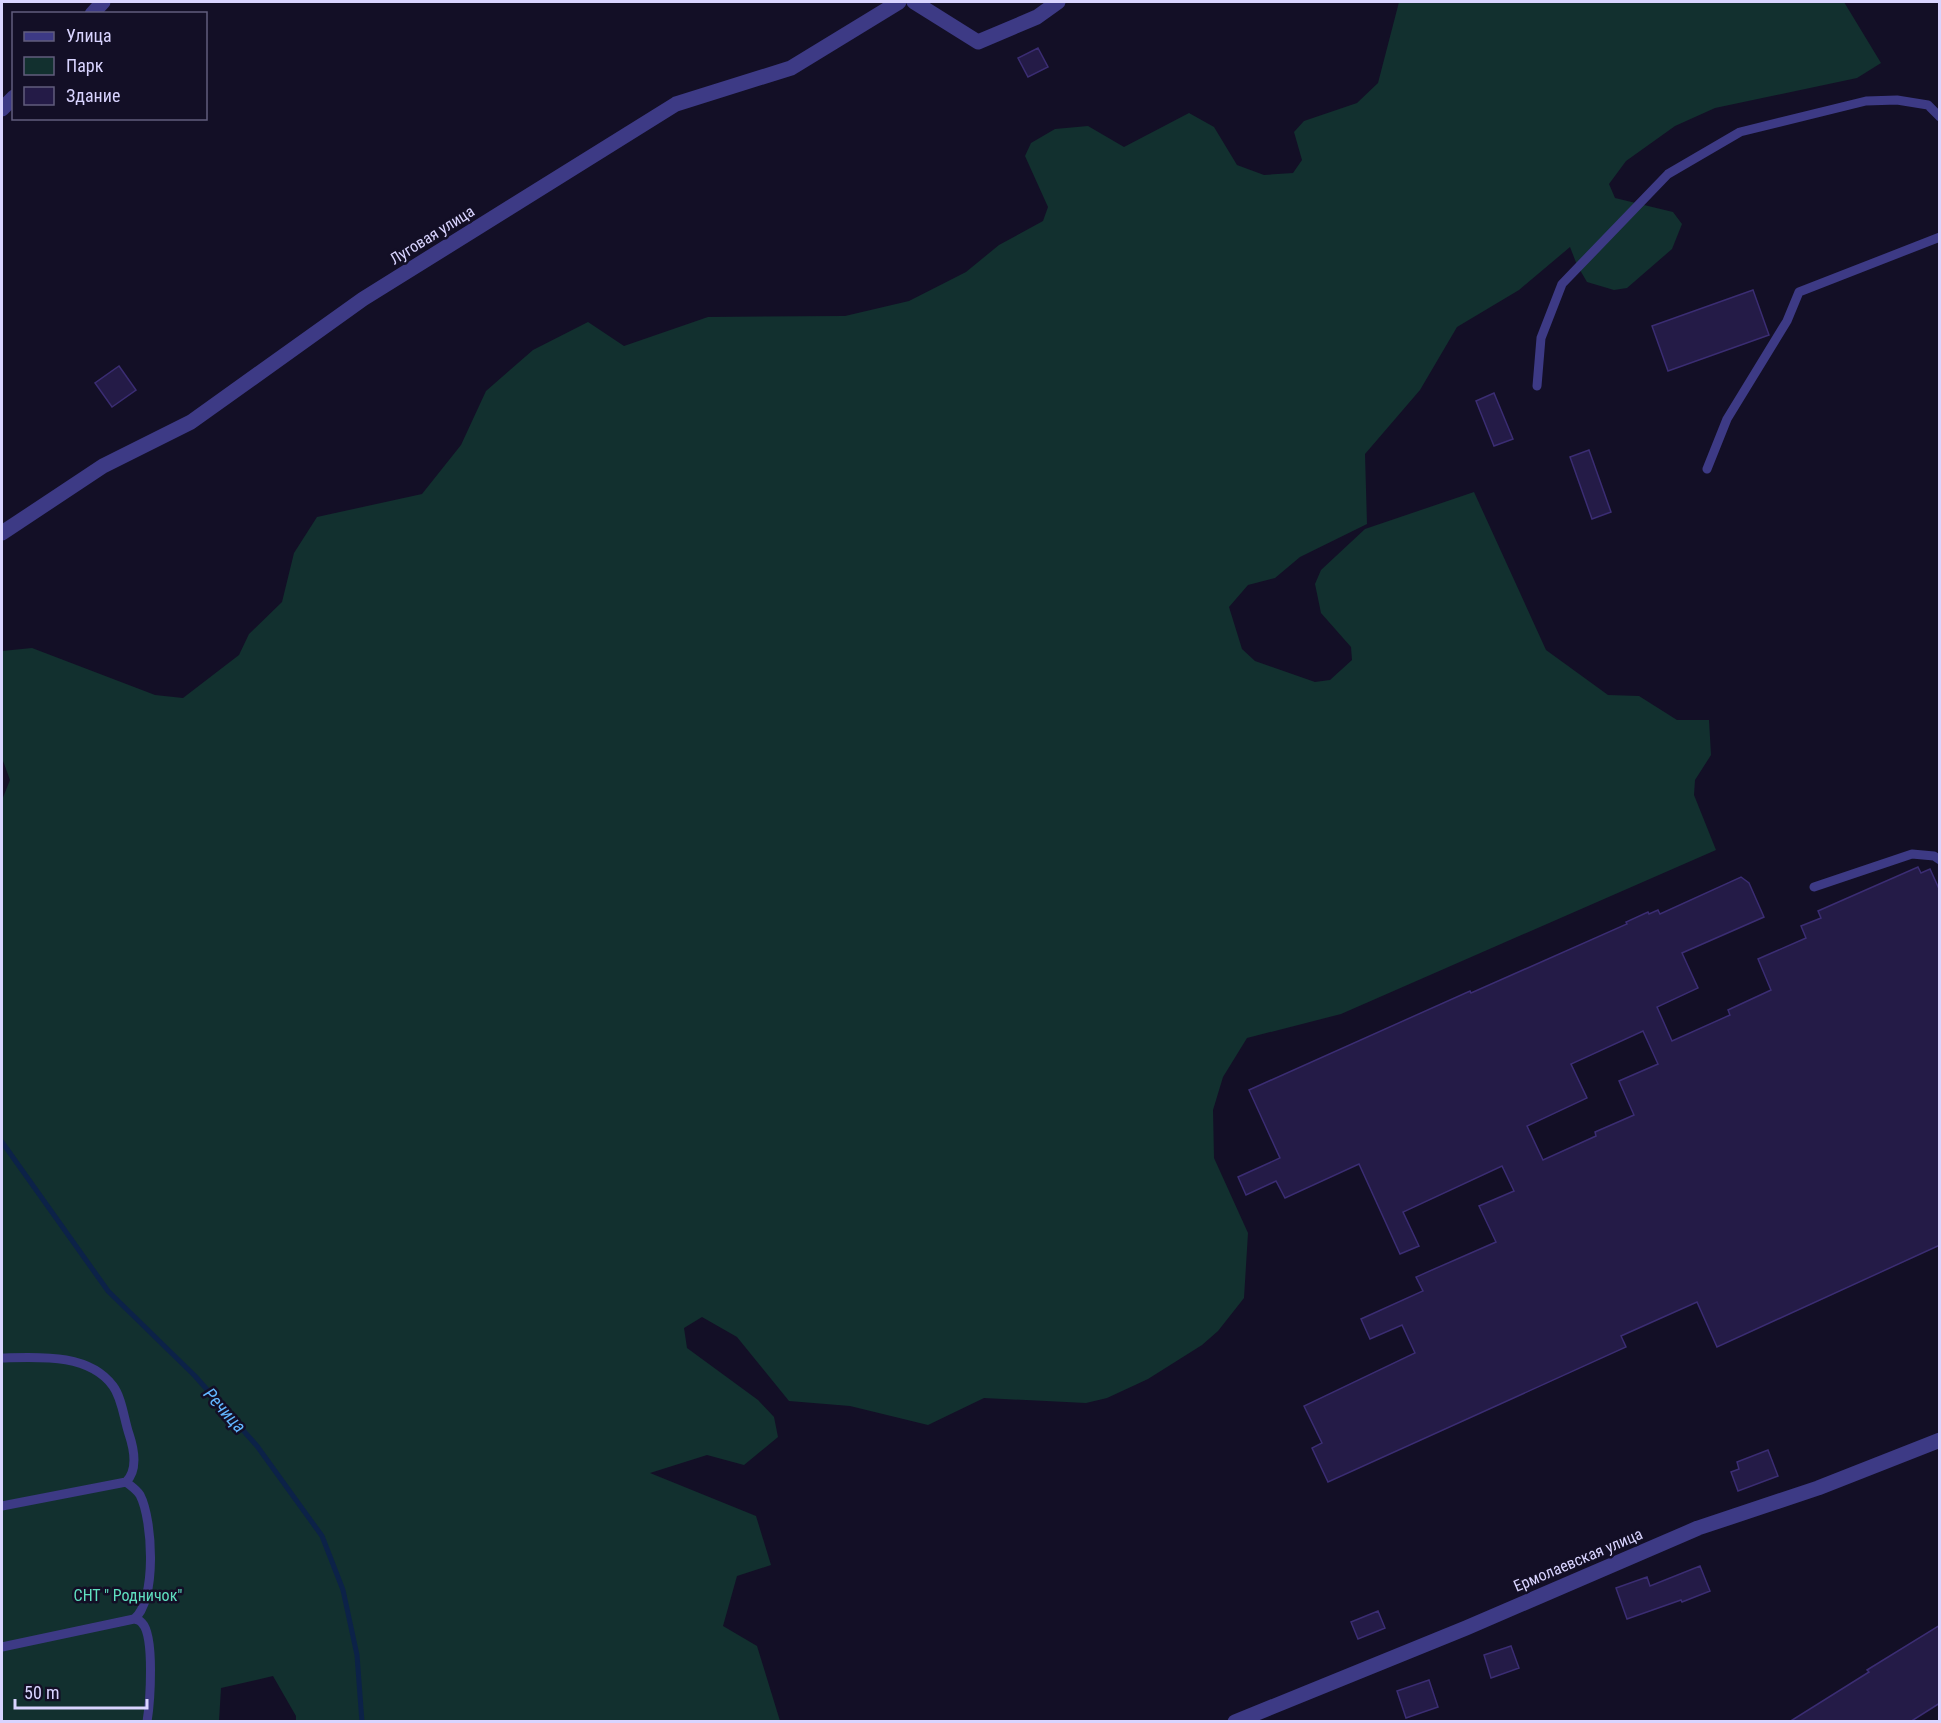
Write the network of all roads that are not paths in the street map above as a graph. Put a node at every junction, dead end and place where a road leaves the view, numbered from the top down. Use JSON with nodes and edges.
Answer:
{"nodes":[{"id":1,"x":899,"y":2,"type":"edge"},
{"id":2,"x":914,"y":2,"type":"edge"},
{"id":3,"x":1058,"y":2,"type":"edge"},
{"id":4,"x":1940,"y":117,"type":"edge"},
{"id":5,"x":1940,"y":237,"type":"edge"},
{"id":6,"x":1537,"y":386,"type":"dead end"},
{"id":7,"x":1707,"y":469,"type":"dead end"},
{"id":8,"x":2,"y":533,"type":"edge"},
{"id":9,"x":1940,"y":860,"type":"edge"},
{"id":10,"x":1814,"y":887,"type":"dead end"},
{"id":11,"x":2,"y":1358,"type":"edge"},
{"id":12,"x":1940,"y":1440,"type":"edge"},
{"id":13,"x":126,"y":1482,"type":"junction"},
{"id":14,"x":2,"y":1506,"type":"edge"},
{"id":15,"x":134,"y":1618,"type":"junction"},
{"id":16,"x":2,"y":1647,"type":"edge"},
{"id":17,"x":147,"y":1722,"type":"edge"},
{"id":18,"x":1235,"y":1722,"type":"edge"}],
"edges":[{"from":1,"to":8,"type":"street","name":"Луговая улица"},
{"from":2,"to":3,"type":"street"},
{"from":4,"to":6,"type":"lane"},
{"from":5,"to":7,"type":"lane"},
{"from":9,"to":10,"type":"lane"},
{"from":11,"to":13,"type":"lane"},
{"from":12,"to":18,"type":"street","name":"Ермолаевская улица"},
{"from":13,"to":14,"type":"lane"},
{"from":13,"to":15,"type":"lane"},
{"from":15,"to":16,"type":"lane"},
{"from":15,"to":17,"type":"lane"}]}
